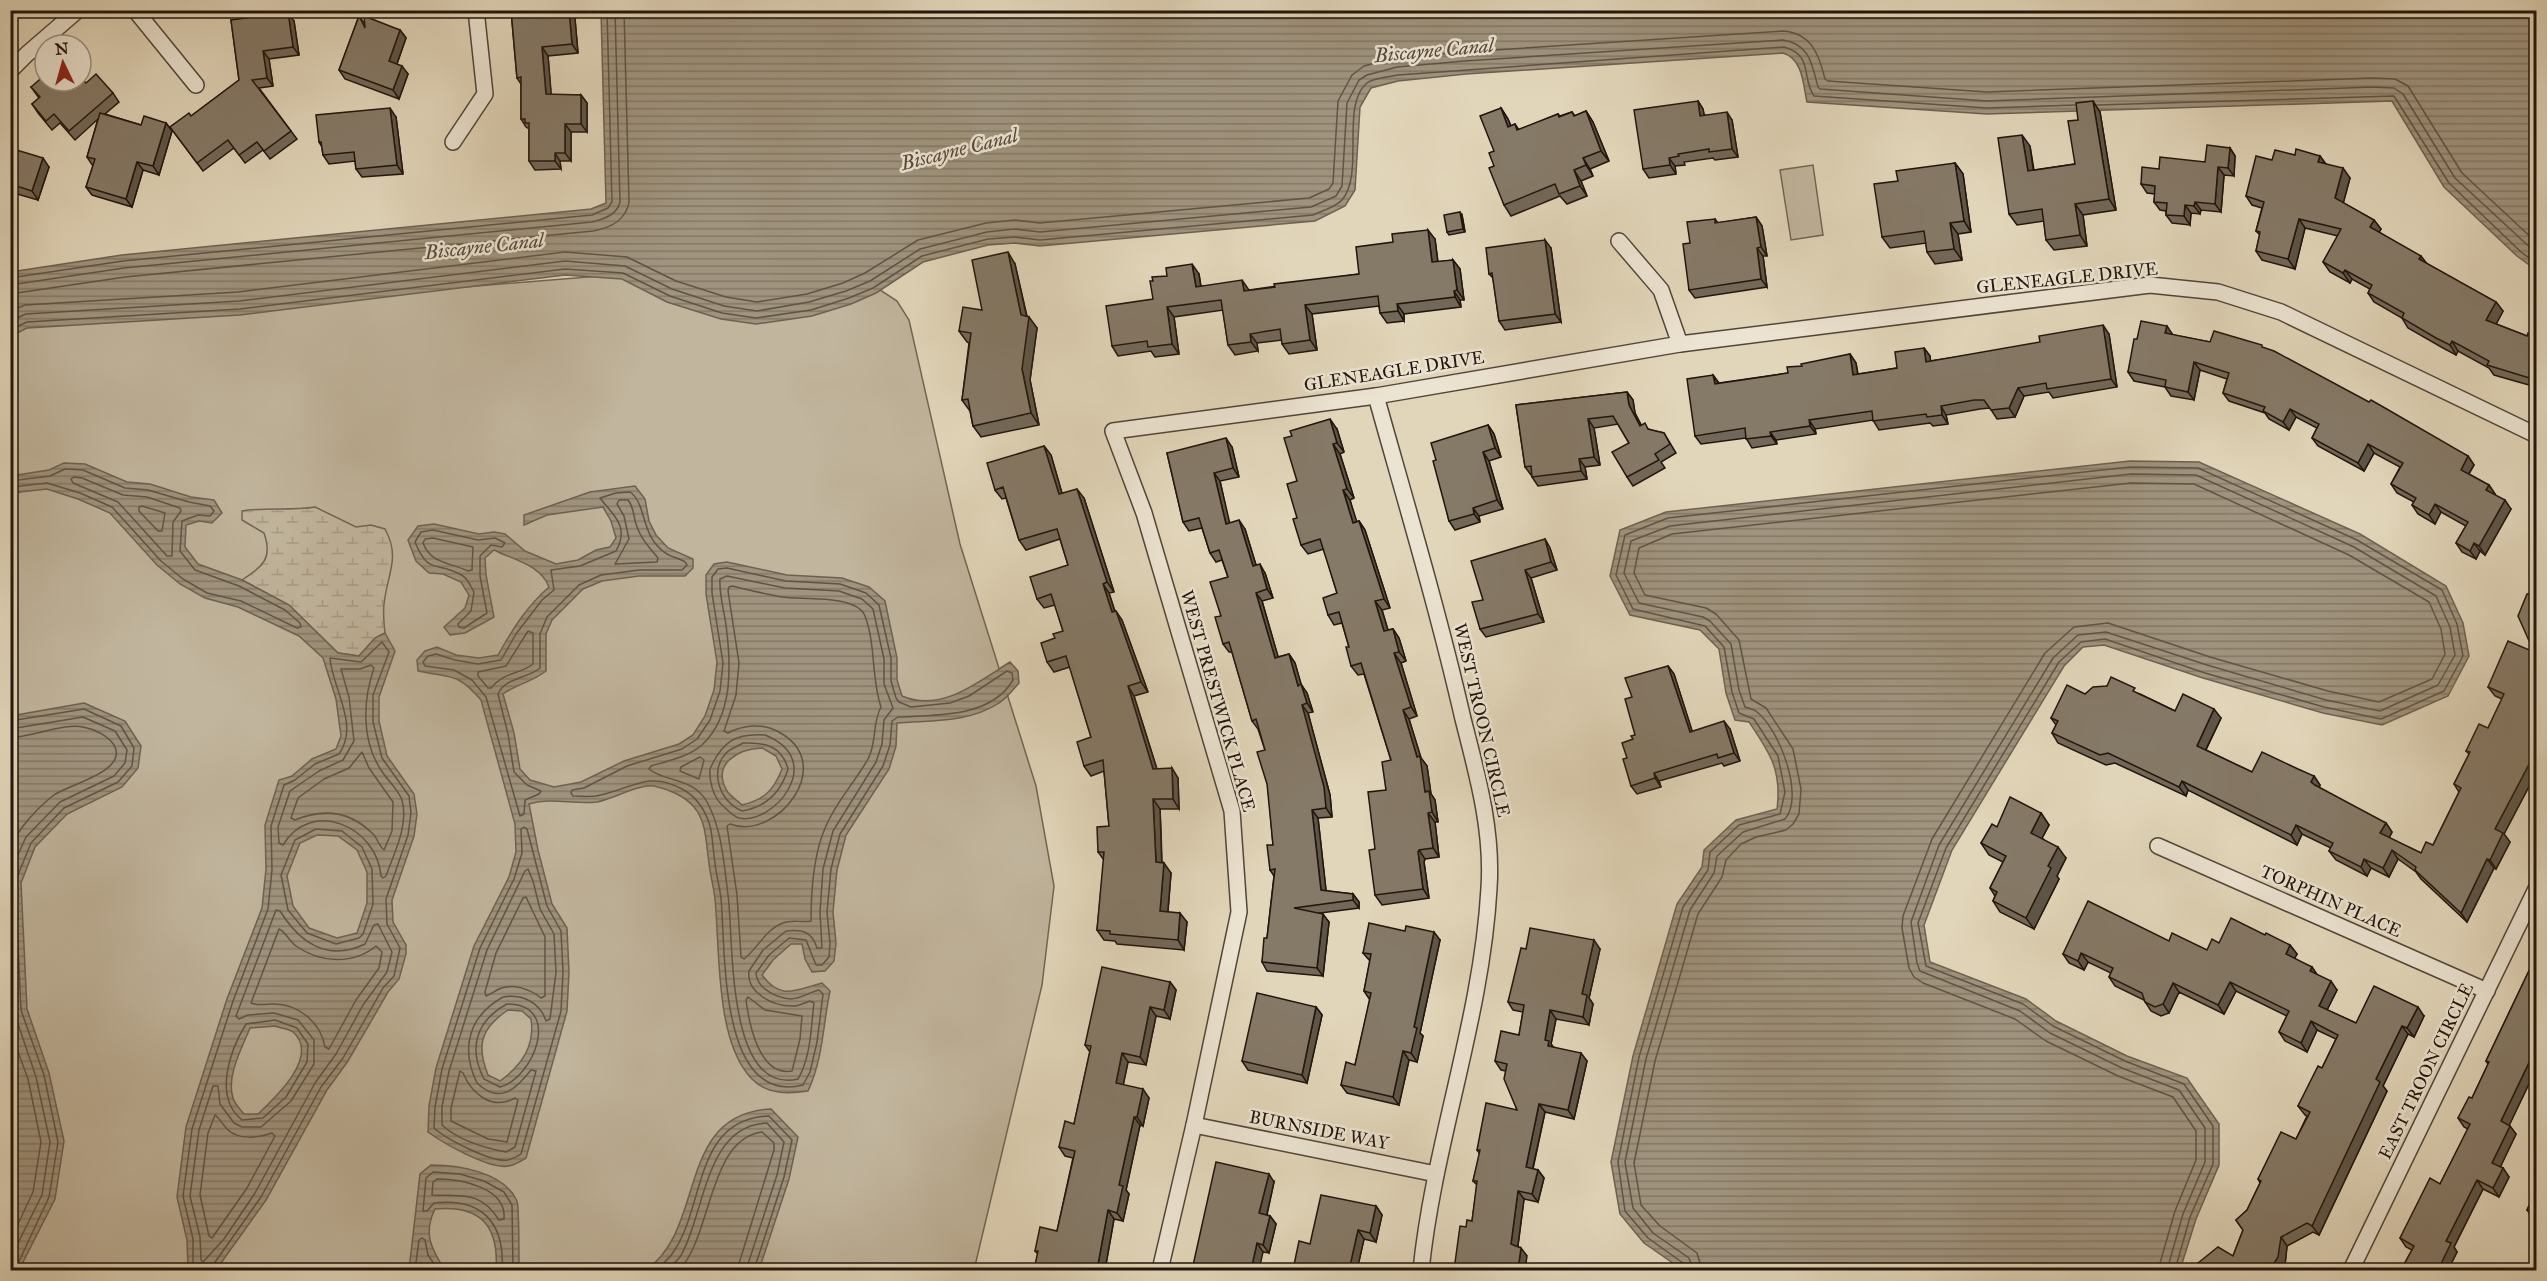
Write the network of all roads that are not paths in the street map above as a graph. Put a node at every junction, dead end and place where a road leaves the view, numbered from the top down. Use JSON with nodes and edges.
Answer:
{"nodes":[{"id":1,"x":78,"y":10,"type":"edge"},
{"id":2,"x":135,"y":10,"type":"edge"},
{"id":3,"x":476,"y":10,"type":"edge"},
{"id":4,"x":10,"y":71,"type":"edge"},
{"id":5,"x":196,"y":85,"type":"dead end"},
{"id":6,"x":453,"y":142,"type":"dead end"},
{"id":7,"x":1619,"y":241,"type":"dead end"},
{"id":8,"x":1680,"y":344,"type":"junction"},
{"id":9,"x":1376,"y":396,"type":"junction"},
{"id":10,"x":1113,"y":431,"type":"joint"},
{"id":11,"x":2536,"y":435,"type":"edge"},
{"id":12,"x":2158,"y":846,"type":"dead end"},
{"id":13,"x":2536,"y":889,"type":"edge"},
{"id":14,"x":2487,"y":991,"type":"junction"},
{"id":15,"x":1194,"y":1125,"type":"junction"},
{"id":16,"x":1436,"y":1174,"type":"junction"},
{"id":17,"x":1160,"y":1270,"type":"edge"},
{"id":18,"x":1421,"y":1270,"type":"edge"},
{"id":19,"x":2351,"y":1270,"type":"edge"}],
"edges":[{"from":1,"to":4,"type":"street"},
{"from":2,"to":5,"type":"street"},
{"from":3,"to":6,"type":"street"},
{"from":7,"to":8,"type":"street"},
{"from":8,"to":9,"type":"street","name":"GLENEAGLE DRIVE"},
{"from":8,"to":11,"type":"street","name":"GLENEAGLE DRIVE"},
{"from":9,"to":10,"type":"street","name":"GLENEAGLE DRIVE"},
{"from":9,"to":16,"type":"street","name":"WEST TROON CIRCLE"},
{"from":10,"to":15,"type":"street","name":"WEST PRESTWICK PLACE"},
{"from":12,"to":14,"type":"street","name":"TORPHIN PLACE"},
{"from":13,"to":14,"type":"street","name":"EAST TROON CIRCLE"},
{"from":14,"to":19,"type":"street","name":"EAST TROON CIRCLE"},
{"from":15,"to":16,"type":"street","name":"BURNSIDE WAY"},
{"from":15,"to":17,"type":"street","name":"WEST PRESTWICK PLACE"},
{"from":16,"to":18,"type":"street","name":"WEST TROON CIRCLE"}]}
